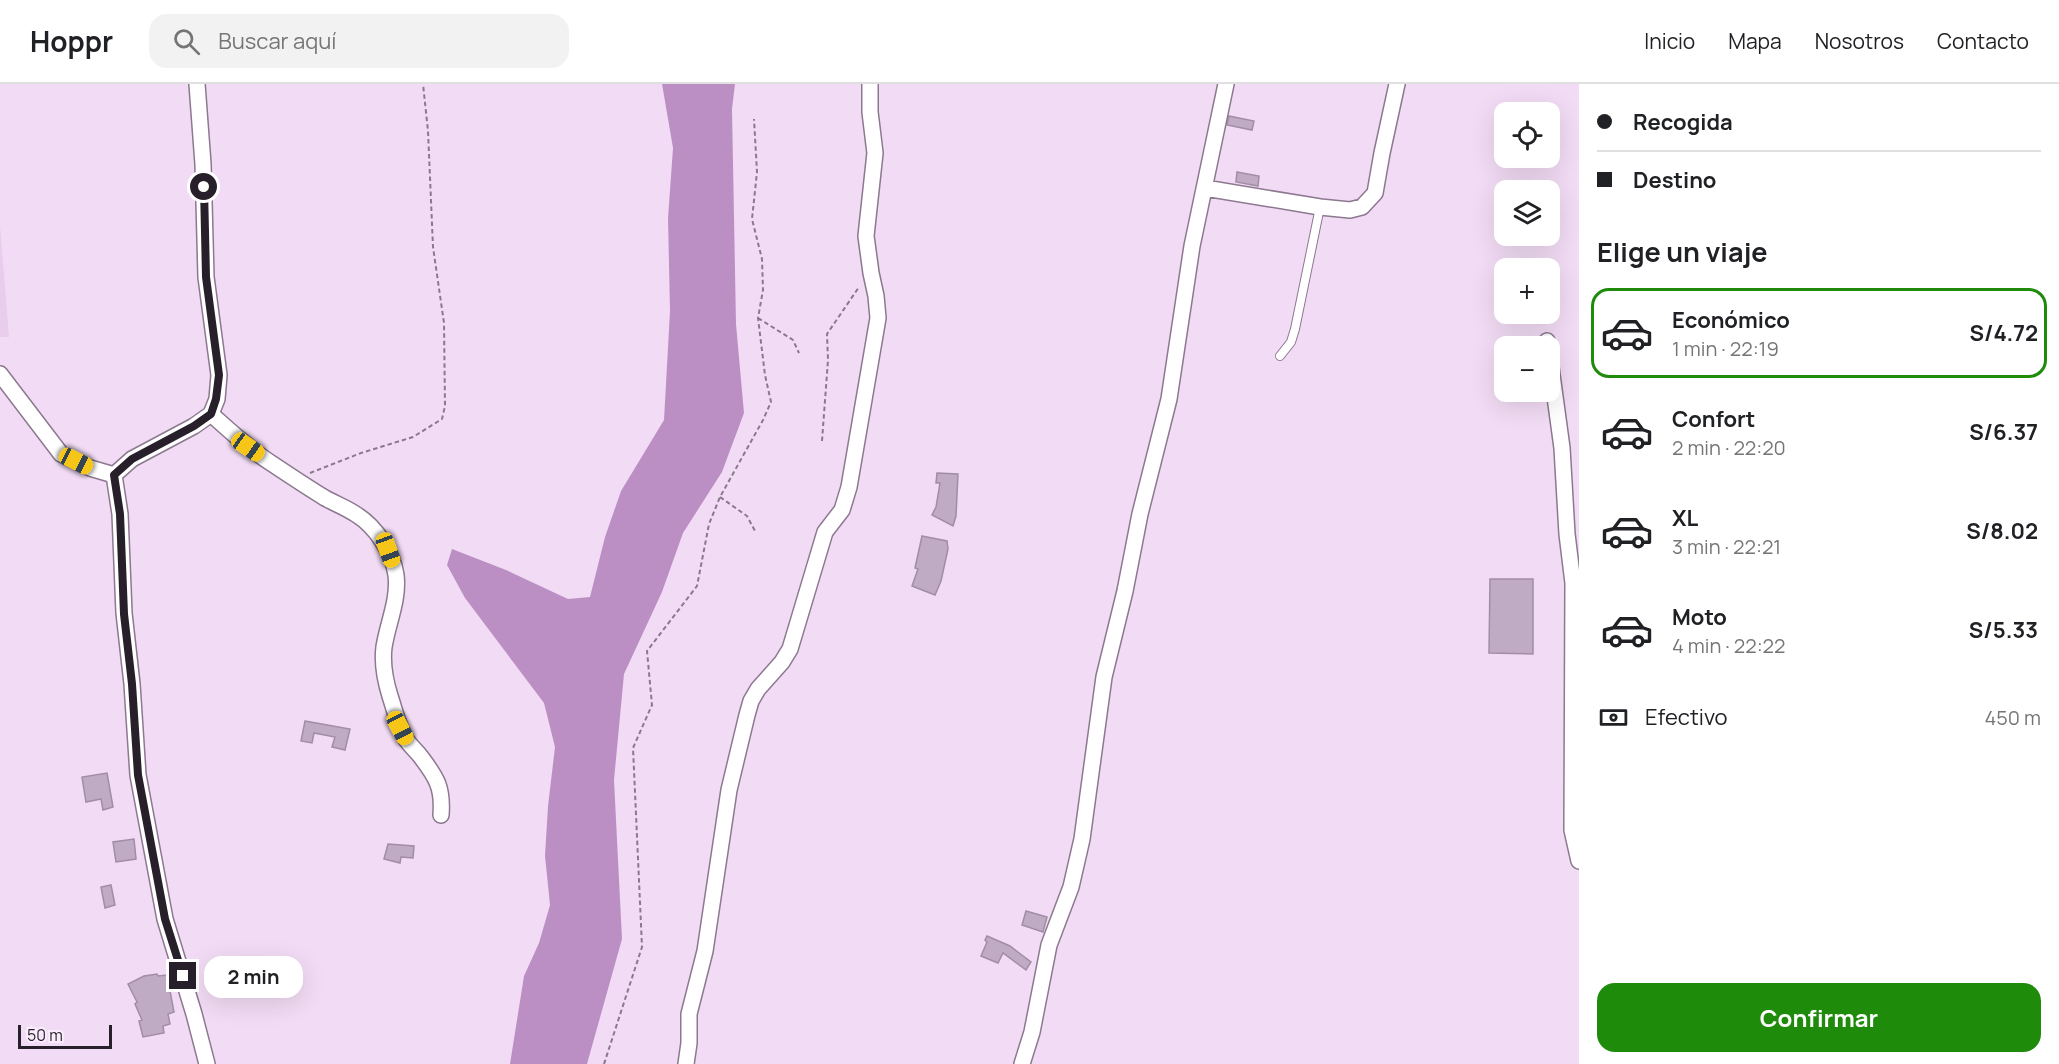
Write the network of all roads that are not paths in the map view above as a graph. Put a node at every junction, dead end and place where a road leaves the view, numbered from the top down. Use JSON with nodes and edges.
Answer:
{"nodes":[{"id":1,"x":197,"y":84,"type":"edge"},
{"id":2,"x":870,"y":84,"type":"edge"},
{"id":3,"x":1226,"y":84,"type":"edge"},
{"id":4,"x":1397,"y":84,"type":"edge"},
{"id":5,"x":1205,"y":188,"type":"junction"},
{"id":6,"x":1320,"y":207,"type":"junction"},
{"id":7,"x":1280,"y":356,"type":"dead end"},
{"id":8,"x":0,"y":374,"type":"edge"},
{"id":9,"x":1556,"y":402,"type":"edge"},
{"id":10,"x":211,"y":414,"type":"junction"},
{"id":11,"x":114,"y":475,"type":"junction"},
{"id":12,"x":441,"y":815,"type":"dead end"},
{"id":13,"x":1579,"y":861,"type":"edge"},
{"id":14,"x":207,"y":1064,"type":"edge"},
{"id":15,"x":686,"y":1064,"type":"edge"},
{"id":16,"x":1022,"y":1064,"type":"edge"}],
"edges":[{"from":1,"to":10,"type":"street"},
{"from":2,"to":15,"type":"street"},
{"from":3,"to":5,"type":"street"},
{"from":4,"to":6,"type":"street"},
{"from":5,"to":6,"type":"street"},
{"from":5,"to":16,"type":"street"},
{"from":6,"to":7,"type":"lane"},
{"from":8,"to":11,"type":"street"},
{"from":9,"to":13,"type":"street"},
{"from":10,"to":11,"type":"street"},
{"from":10,"to":12,"type":"street"},
{"from":11,"to":14,"type":"street"}]}
